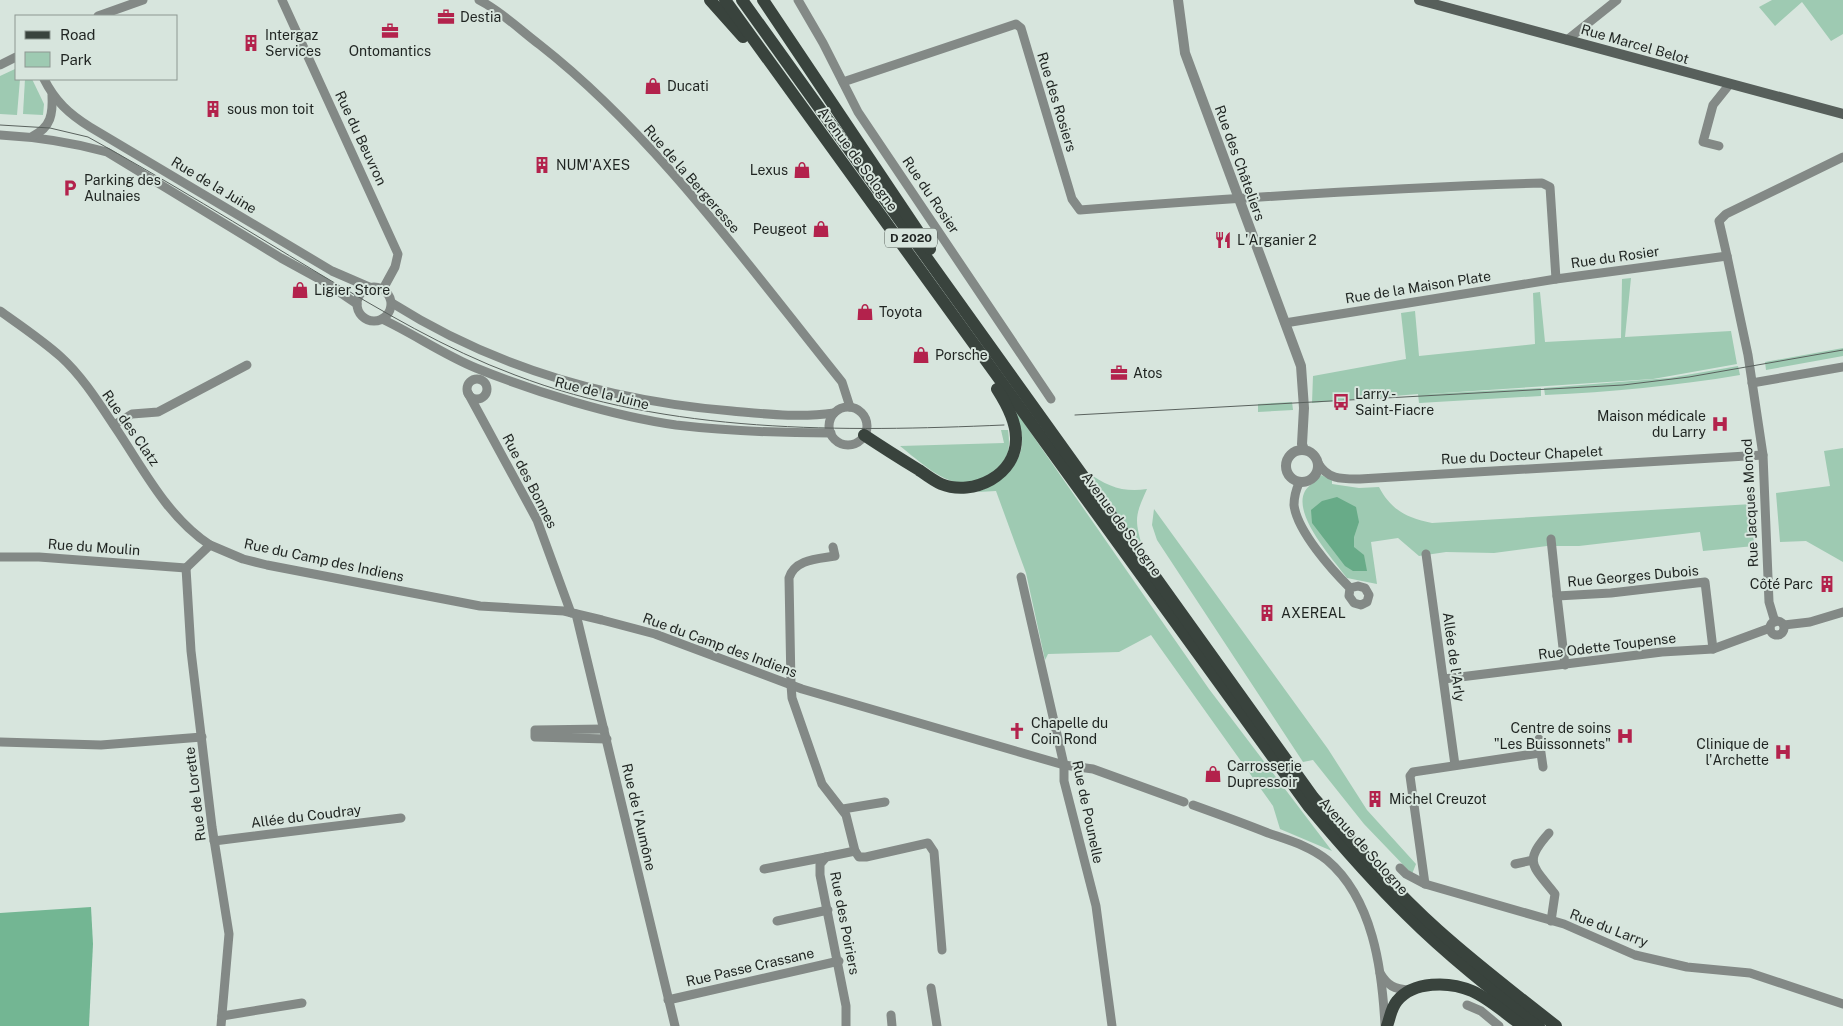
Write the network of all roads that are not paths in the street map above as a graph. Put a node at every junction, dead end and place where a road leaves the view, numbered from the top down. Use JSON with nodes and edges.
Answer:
{"nodes":[{"id":1,"x":143,"y":0,"type":"edge"},
{"id":2,"x":282,"y":0,"type":"edge"},
{"id":3,"x":479,"y":0,"type":"edge"},
{"id":4,"x":710,"y":0,"type":"edge"},
{"id":5,"x":725,"y":0,"type":"edge"},
{"id":6,"x":742,"y":0,"type":"edge"},
{"id":7,"x":763,"y":0,"type":"edge"},
{"id":8,"x":798,"y":0,"type":"edge"},
{"id":9,"x":1178,"y":0,"type":"edge"},
{"id":10,"x":1419,"y":0,"type":"edge"},
{"id":11,"x":1617,"y":0,"type":"edge"},
{"id":12,"x":101,"y":15,"type":"edge"},
{"id":13,"x":1567,"y":40,"type":"junction"},
{"id":14,"x":15,"y":58,"type":"edge"},
{"id":15,"x":0,"y":65,"type":"edge"},
{"id":16,"x":44,"y":80,"type":"edge"},
{"id":17,"x":843,"y":82,"type":"junction"},
{"id":18,"x":1730,"y":85,"type":"junction"},
{"id":19,"x":52,"y":95,"type":"junction"},
{"id":20,"x":795,"y":98,"type":"junction"},
{"id":21,"x":1843,"y":114,"type":"edge"},
{"id":22,"x":0,"y":135,"type":"edge"},
{"id":23,"x":33,"y":136,"type":"junction"},
{"id":24,"x":1719,"y":146,"type":"dead end"},
{"id":25,"x":1843,"y":157,"type":"edge"},
{"id":26,"x":1237,"y":198,"type":"junction"},
{"id":27,"x":900,"y":241,"type":"junction"},
{"id":28,"x":1727,"y":256,"type":"junction"},
{"id":29,"x":1556,"y":280,"type":"junction"},
{"id":30,"x":368,"y":287,"type":"junction"},
{"id":31,"x":383,"y":289,"type":"junction"},
{"id":32,"x":392,"y":303,"type":"junction"},
{"id":33,"x":356,"y":304,"type":"junction"},
{"id":34,"x":0,"y":311,"type":"edge"},
{"id":35,"x":382,"y":319,"type":"junction"},
{"id":36,"x":1285,"y":323,"type":"junction"},
{"id":37,"x":247,"y":365,"type":"dead end"},
{"id":38,"x":1843,"y":367,"type":"edge"},
{"id":39,"x":1752,"y":383,"type":"junction"},
{"id":40,"x":468,"y":392,"type":"dead end"},
{"id":41,"x":1051,"y":399,"type":"dead end"},
{"id":42,"x":850,"y":407,"type":"junction"},
{"id":43,"x":834,"y":413,"type":"junction"},
{"id":44,"x":114,"y":425,"type":"junction"},
{"id":45,"x":831,"y":433,"type":"junction"},
{"id":46,"x":864,"y":436,"type":"junction"},
{"id":47,"x":1304,"y":450,"type":"junction"},
{"id":48,"x":1763,"y":455,"type":"junction"},
{"id":49,"x":1318,"y":463,"type":"junction"},
{"id":50,"x":1081,"y":476,"type":"junction"},
{"id":51,"x":1298,"y":483,"type":"junction"},
{"id":52,"x":1551,"y":539,"type":"dead end"},
{"id":53,"x":210,"y":545,"type":"junction"},
{"id":54,"x":833,"y":547,"type":"dead end"},
{"id":55,"x":1426,"y":554,"type":"dead end"},
{"id":56,"x":0,"y":557,"type":"edge"},
{"id":57,"x":186,"y":568,"type":"junction"},
{"id":58,"x":1021,"y":577,"type":"dead end"},
{"id":59,"x":1350,"y":588,"type":"dead end"},
{"id":60,"x":1557,"y":596,"type":"junction"},
{"id":61,"x":1843,"y":612,"type":"edge"},
{"id":62,"x":574,"y":614,"type":"junction"},
{"id":63,"x":1776,"y":625,"type":"junction"},
{"id":64,"x":1713,"y":649,"type":"junction"},
{"id":65,"x":1565,"y":665,"type":"junction"},
{"id":66,"x":1444,"y":679,"type":"junction"},
{"id":67,"x":791,"y":685,"type":"junction"},
{"id":68,"x":604,"y":729,"type":"junction"},
{"id":69,"x":202,"y":737,"type":"junction"},
{"id":70,"x":607,"y":739,"type":"junction"},
{"id":71,"x":1539,"y":739,"type":"dead end"},
{"id":72,"x":0,"y":742,"type":"edge"},
{"id":73,"x":1540,"y":753,"type":"junction"},
{"id":74,"x":1064,"y":765,"type":"junction"},
{"id":75,"x":1455,"y":765,"type":"junction"},
{"id":76,"x":1543,"y":767,"type":"dead end"},
{"id":77,"x":885,"y":802,"type":"dead end"},
{"id":78,"x":1184,"y":802,"type":"dead end"},
{"id":79,"x":1193,"y":805,"type":"dead end"},
{"id":80,"x":843,"y":809,"type":"junction"},
{"id":81,"x":401,"y":818,"type":"dead end"},
{"id":82,"x":1549,"y":832,"type":"dead end"},
{"id":83,"x":214,"y":841,"type":"junction"},
{"id":84,"x":855,"y":851,"type":"junction"},
{"id":85,"x":826,"y":857,"type":"junction"},
{"id":86,"x":1533,"y":860,"type":"junction"},
{"id":87,"x":1515,"y":864,"type":"dead end"},
{"id":88,"x":764,"y":868,"type":"dead end"},
{"id":89,"x":1400,"y":868,"type":"dead end"},
{"id":90,"x":1425,"y":884,"type":"junction"},
{"id":91,"x":828,"y":910,"type":"junction"},
{"id":92,"x":777,"y":920,"type":"dead end"},
{"id":93,"x":1551,"y":921,"type":"junction"},
{"id":94,"x":942,"y":950,"type":"dead end"},
{"id":95,"x":839,"y":961,"type":"junction"},
{"id":96,"x":1379,"y":970,"type":"junction"},
{"id":97,"x":931,"y":988,"type":"dead end"},
{"id":98,"x":1410,"y":990,"type":"junction"},
{"id":99,"x":668,"y":1000,"type":"junction"},
{"id":100,"x":302,"y":1003,"type":"dead end"},
{"id":101,"x":1843,"y":1004,"type":"edge"},
{"id":102,"x":1467,"y":1005,"type":"dead end"},
{"id":103,"x":891,"y":1015,"type":"dead end"},
{"id":104,"x":222,"y":1016,"type":"junction"},
{"id":105,"x":221,"y":1026,"type":"edge"},
{"id":106,"x":674,"y":1026,"type":"edge"},
{"id":107,"x":846,"y":1026,"type":"edge"},
{"id":108,"x":892,"y":1026,"type":"edge"},
{"id":109,"x":937,"y":1026,"type":"edge"},
{"id":110,"x":1112,"y":1026,"type":"edge"},
{"id":111,"x":1386,"y":1026,"type":"edge"},
{"id":112,"x":1499,"y":1026,"type":"edge"},
{"id":113,"x":1522,"y":1026,"type":"edge"},
{"id":114,"x":1539,"y":1026,"type":"edge"},
{"id":115,"x":1556,"y":1026,"type":"edge"}],
"edges":[{"from":1,"to":12,"type":"street"},
{"from":2,"to":31,"type":"street","name":"Rue du Beuvron"},
{"from":3,"to":42,"type":"street","name":"Rue de la Bergeresse"},
{"from":4,"to":20,"type":"main road"},
{"from":5,"to":20,"type":"main road","name":"Avenue de Sologne","number":"D 2020"},
{"from":6,"to":50,"type":"main road","name":"Avenue de Sologne","number":"D 2020"},
{"from":7,"to":50,"type":"main road"},
{"from":8,"to":17,"type":"street","name":"Rue du Rosier"},
{"from":9,"to":26,"type":"street","name":"Rue des Châteliers"},
{"from":10,"to":13,"type":"main road","name":"Rue Marcel Belot"},
{"from":11,"to":13,"type":"street"},
{"from":13,"to":18,"type":"main road","name":"Rue Marcel Belot"},
{"from":14,"to":15,"type":"street"},
{"from":16,"to":19,"type":"street","name":"Rue de la Juine"},
{"from":17,"to":26,"type":"street","name":"Rue des Rosiers"},
{"from":17,"to":41,"type":"street","name":"Rue du Rosier"},
{"from":18,"to":21,"type":"main road","name":"Rue Marcel Belot"},
{"from":18,"to":24,"type":"street"},
{"from":19,"to":23,"type":"street","name":"Rue de la Juine"},
{"from":19,"to":30,"type":"street","name":"Rue de la Juine"},
{"from":20,"to":27,"type":"main road","name":"Avenue de Sologne","number":"D 2020"},
{"from":22,"to":23,"type":"street","name":"Rue de la Juine"},
{"from":23,"to":33,"type":"street","name":"Rue de la Juine"},
{"from":25,"to":28,"type":"street"},
{"from":26,"to":29,"type":"street","name":"Rue du Rosier"},
{"from":26,"to":36,"type":"street","name":"Rue des Châteliers"},
{"from":27,"to":46,"type":"main road"},
{"from":27,"to":114,"type":"main road","name":"Avenue de Sologne"},
{"from":28,"to":29,"type":"street","name":"Rue du Rosier"},
{"from":28,"to":39,"type":"street","name":"Rue Jacques Monod"},
{"from":29,"to":36,"type":"street","name":"Rue de la Maison Plate"},
{"from":30,"to":31,"type":"street","name":"Rue de la Juine"},
{"from":30,"to":33,"type":"street"},
{"from":31,"to":32,"type":"street","name":"Rue de la Juine"},
{"from":32,"to":35,"type":"street"},
{"from":32,"to":43,"type":"street","name":"Rue de la Juine"},
{"from":33,"to":35,"type":"street","name":"Rue de la Juine"},
{"from":34,"to":44,"type":"street","name":"Rue des Clatz"},
{"from":35,"to":45,"type":"street","name":"Rue de la Juine"},
{"from":36,"to":47,"type":"street","name":"Rue des Châteliers"},
{"from":37,"to":44,"type":"street"},
{"from":38,"to":39,"type":"street"},
{"from":39,"to":48,"type":"street","name":"Rue Jacques Monod"},
{"from":40,"to":62,"type":"street","name":"Rue des Bonnes"},
{"from":42,"to":43,"type":"street"},
{"from":42,"to":46,"type":"street"},
{"from":43,"to":45,"type":"street"},
{"from":44,"to":53,"type":"street","name":"Rue des Clatz"},
{"from":45,"to":46,"type":"street"},
{"from":47,"to":49,"type":"street"},
{"from":47,"to":51,"type":"street"},
{"from":48,"to":49,"type":"street","name":"Rue du Docteur Chapelet"},
{"from":48,"to":63,"type":"street","name":"Rue Jacques Monod"},
{"from":49,"to":51,"type":"street"},
{"from":50,"to":115,"type":"main road","name":"Avenue de Sologne"},
{"from":51,"to":59,"type":"street"},
{"from":52,"to":60,"type":"street","name":"Rue Georges Dubois"},
{"from":53,"to":57,"type":"street"},
{"from":53,"to":62,"type":"street","name":"Rue du Camp des Indiens"},
{"from":54,"to":67,"type":"street"},
{"from":55,"to":66,"type":"street","name":"Allée de l'Arly"},
{"from":56,"to":57,"type":"street","name":"Rue du Moulin"},
{"from":57,"to":69,"type":"street","name":"Rue de Lorette"},
{"from":58,"to":74,"type":"street","name":"Rue de Pounelle"},
{"from":60,"to":64,"type":"street","name":"Rue Georges Dubois"},
{"from":60,"to":65,"type":"street","name":"Rue Georges Dubois"},
{"from":61,"to":63,"type":"street"},
{"from":62,"to":67,"type":"street","name":"Rue du Camp des Indiens"},
{"from":62,"to":68,"type":"street","name":"Rue de l'Aumône"},
{"from":63,"to":64,"type":"street","name":"Rue Odette Toupense"},
{"from":64,"to":65,"type":"street","name":"Rue Odette Toupense"},
{"from":65,"to":66,"type":"street","name":"Rue Odette Toupense"},
{"from":66,"to":75,"type":"street","name":"Allée de l'Arly"},
{"from":67,"to":74,"type":"street","name":"Rue du Camp des Indiens"},
{"from":67,"to":80,"type":"street"},
{"from":68,"to":70,"type":"street","name":"Rue de l'Aumône"},
{"from":68,"to":70,"type":"street"},
{"from":69,"to":72,"type":"street"},
{"from":69,"to":83,"type":"street","name":"Rue de Lorette"},
{"from":70,"to":99,"type":"street","name":"Rue de l'Aumône"},
{"from":71,"to":73,"type":"street"},
{"from":73,"to":75,"type":"street"},
{"from":73,"to":76,"type":"street"},
{"from":74,"to":78,"type":"street","name":"Rue du Camp des Indiens"},
{"from":74,"to":110,"type":"street","name":"Rue de Pounelle"},
{"from":75,"to":90,"type":"street"},
{"from":77,"to":80,"type":"street"},
{"from":79,"to":96,"type":"street"},
{"from":80,"to":84,"type":"street"},
{"from":81,"to":83,"type":"street","name":"Allée du Coudray"},
{"from":82,"to":86,"type":"street"},
{"from":83,"to":104,"type":"street","name":"Rue de Lorette"},
{"from":84,"to":85,"type":"street","name":"Rue des Poiriers"},
{"from":84,"to":94,"type":"street"},
{"from":85,"to":88,"type":"street"},
{"from":85,"to":91,"type":"street","name":"Rue des Poiriers"},
{"from":86,"to":87,"type":"street"},
{"from":86,"to":93,"type":"street"},
{"from":89,"to":90,"type":"street","name":"Rue du Larry"},
{"from":90,"to":93,"type":"street","name":"Rue du Larry"},
{"from":91,"to":92,"type":"street"},
{"from":91,"to":95,"type":"street","name":"Rue des Poiriers"},
{"from":93,"to":101,"type":"street","name":"Rue du Larry"},
{"from":95,"to":99,"type":"street","name":"Rue Passe Crassane"},
{"from":95,"to":107,"type":"street","name":"Rue des Poiriers"},
{"from":96,"to":98,"type":"street"},
{"from":96,"to":111,"type":"street"},
{"from":97,"to":109,"type":"street"},
{"from":98,"to":111,"type":"main road"},
{"from":98,"to":113,"type":"main road"},
{"from":99,"to":106,"type":"street","name":"Rue de l'Aumône"},
{"from":100,"to":104,"type":"street"},
{"from":102,"to":112,"type":"street"},
{"from":103,"to":108,"type":"street"},
{"from":104,"to":105,"type":"street","name":"Rue de Lorette"}]}
